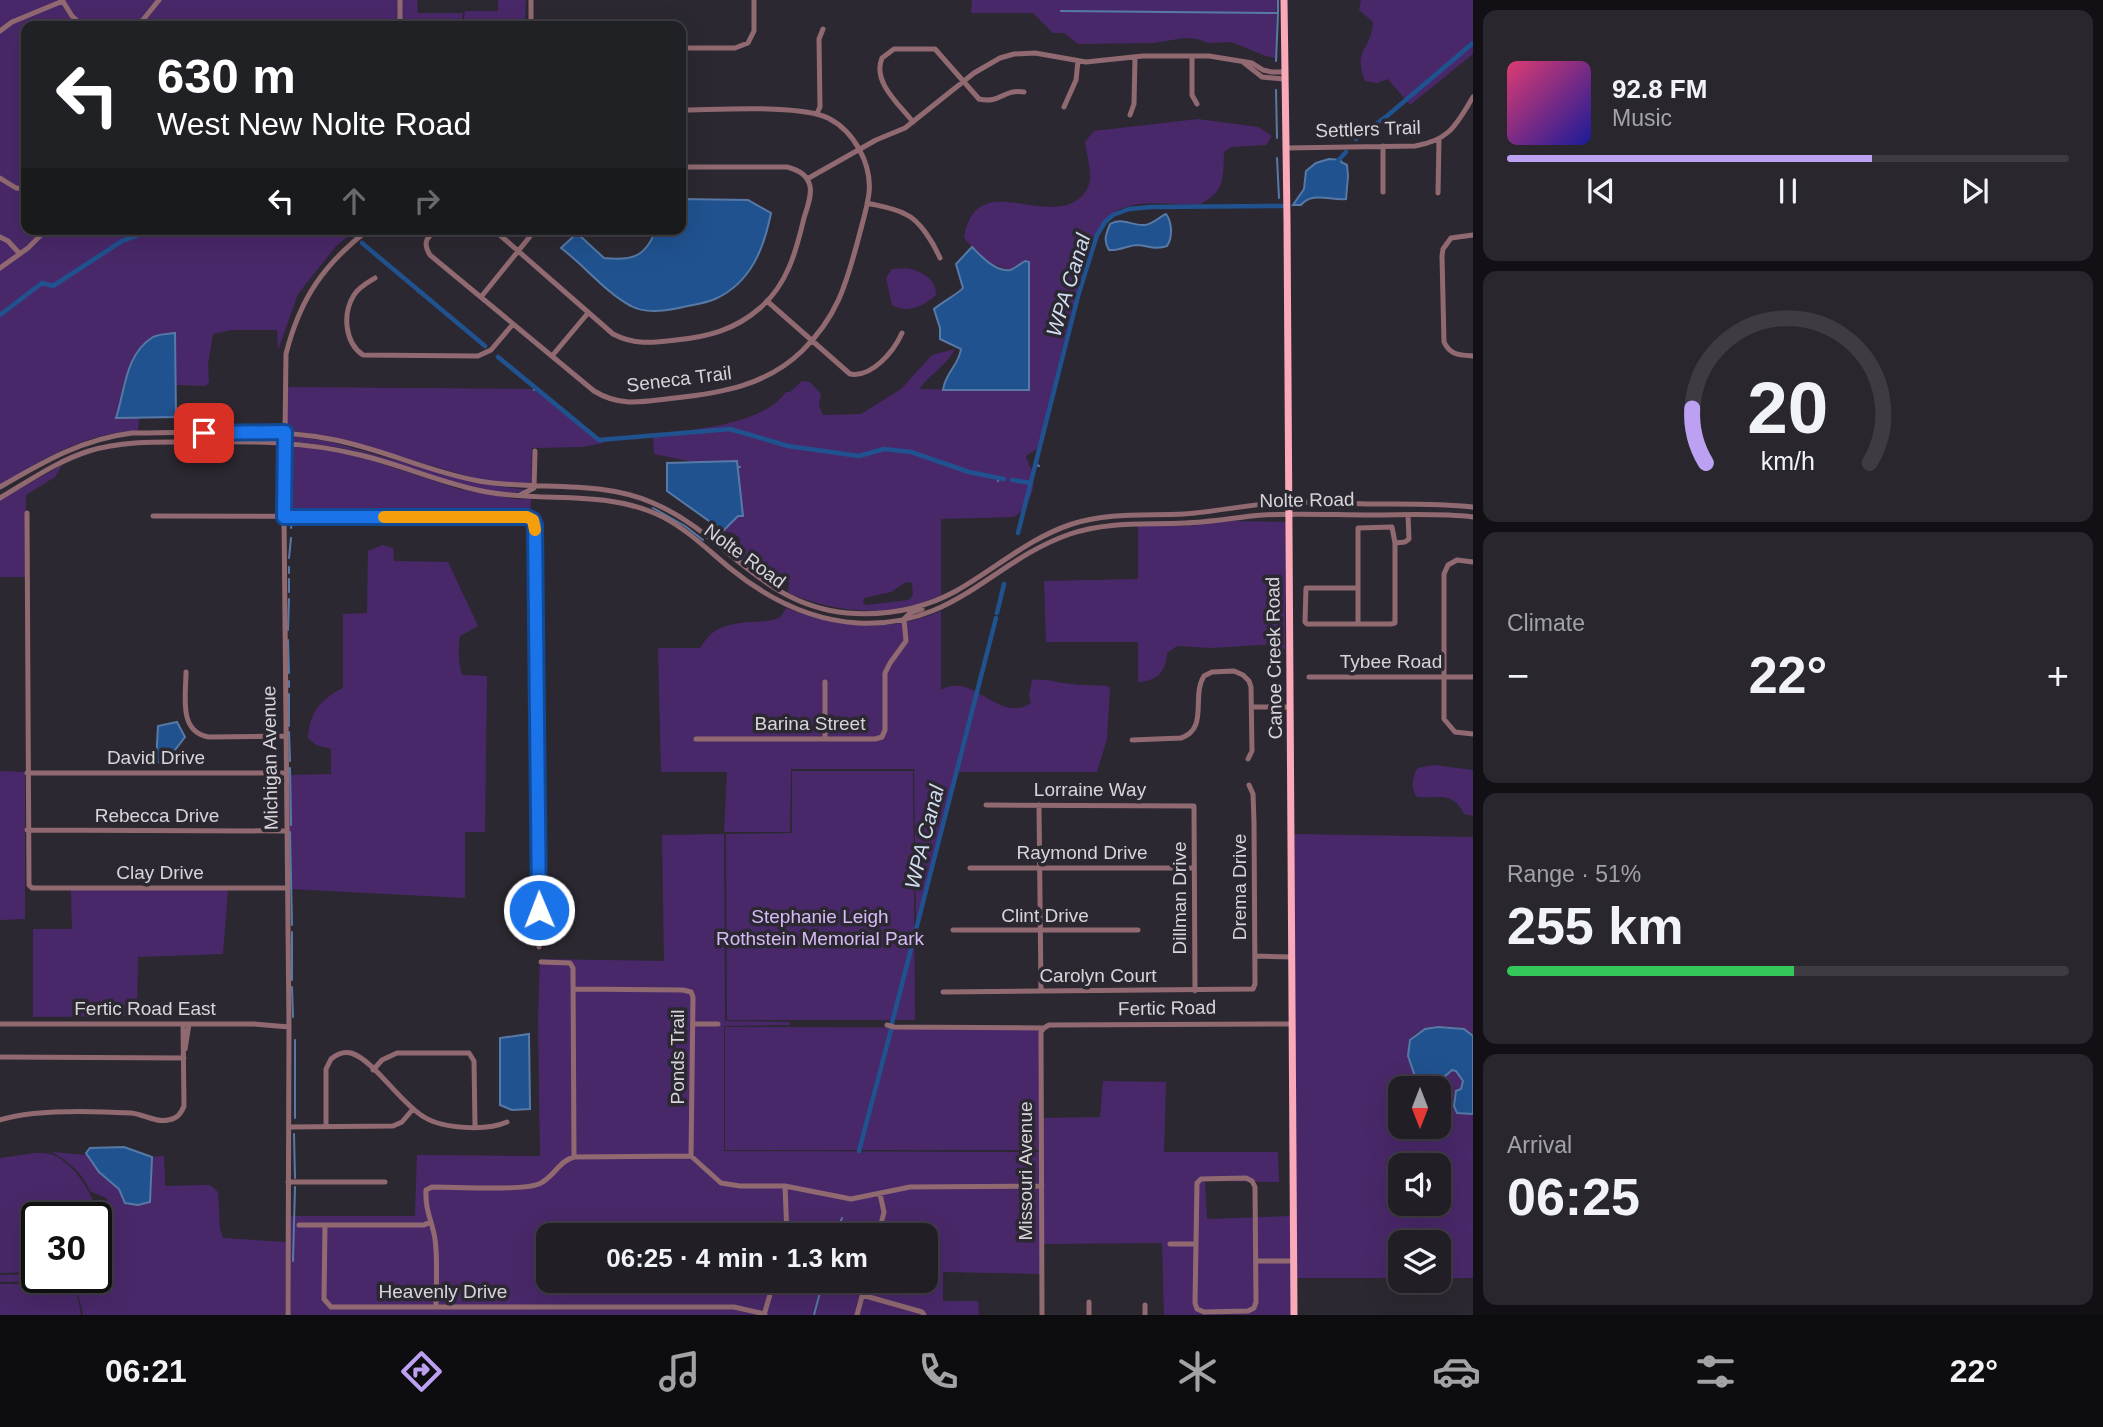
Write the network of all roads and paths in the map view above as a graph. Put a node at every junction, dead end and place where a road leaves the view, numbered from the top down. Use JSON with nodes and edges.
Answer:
{"nodes":[{"id":1,"x":159,"y":0,"type":"edge"},
{"id":2,"x":400,"y":0,"type":"edge"},
{"id":3,"x":531,"y":0,"type":"edge"},
{"id":4,"x":754,"y":0,"type":"edge"},
{"id":5,"x":1284,"y":0,"type":"edge"},
{"id":6,"x":62,"y":1,"type":"edge"},
{"id":7,"x":78,"y":21,"type":"edge"},
{"id":8,"x":142,"y":21,"type":"edge"},
{"id":9,"x":400,"y":21,"type":"edge"},
{"id":10,"x":531,"y":21,"type":"edge"},
{"id":11,"x":823,"y":29,"type":"dead end"},
{"id":12,"x":0,"y":31,"type":"edge"},
{"id":13,"x":686,"y":48,"type":"edge"},
{"id":14,"x":1192,"y":56,"type":"junction"},
{"id":15,"x":1135,"y":57,"type":"junction"},
{"id":16,"x":1079,"y":61,"type":"junction"},
{"id":17,"x":1284,"y":76,"type":"junction"},
{"id":18,"x":963,"y":82,"type":"junction"},
{"id":19,"x":1024,"y":92,"type":"dead end"},
{"id":20,"x":1473,"y":97,"type":"edge"},
{"id":21,"x":1197,"y":104,"type":"dead end"},
{"id":22,"x":1064,"y":107,"type":"dead end"},
{"id":23,"x":686,"y":110,"type":"edge"},
{"id":24,"x":817,"y":113,"type":"junction"},
{"id":25,"x":1129,"y":115,"type":"dead end"},
{"id":26,"x":913,"y":122,"type":"junction"},
{"id":27,"x":1439,"y":139,"type":"junction"},
{"id":28,"x":1383,"y":146,"type":"junction"},
{"id":29,"x":1285,"y":148,"type":"junction"},
{"id":30,"x":859,"y":150,"type":"junction"},
{"id":31,"x":686,"y":167,"type":"edge"},
{"id":32,"x":0,"y":178,"type":"edge"},
{"id":33,"x":807,"y":179,"type":"junction"},
{"id":34,"x":21,"y":188,"type":"edge"},
{"id":35,"x":1383,"y":192,"type":"dead end"},
{"id":36,"x":1438,"y":193,"type":"dead end"},
{"id":37,"x":867,"y":203,"type":"junction"},
{"id":38,"x":41,"y":235,"type":"edge"},
{"id":39,"x":362,"y":235,"type":"edge"},
{"id":40,"x":431,"y":235,"type":"edge"},
{"id":41,"x":499,"y":235,"type":"edge"},
{"id":42,"x":531,"y":235,"type":"edge"},
{"id":43,"x":1473,"y":235,"type":"edge"},
{"id":44,"x":0,"y":237,"type":"edge"},
{"id":45,"x":516,"y":252,"type":"junction"},
{"id":46,"x":20,"y":254,"type":"junction"},
{"id":47,"x":940,"y":258,"type":"dead end"},
{"id":48,"x":0,"y":268,"type":"edge"},
{"id":49,"x":375,"y":278,"type":"dead end"},
{"id":50,"x":481,"y":297,"type":"junction"},
{"id":51,"x":767,"y":301,"type":"junction"},
{"id":52,"x":588,"y":313,"type":"junction"},
{"id":53,"x":513,"y":324,"type":"junction"},
{"id":54,"x":902,"y":332,"type":"dead end"},
{"id":55,"x":811,"y":341,"type":"junction"},
{"id":56,"x":552,"y":356,"type":"junction"},
{"id":57,"x":1473,"y":356,"type":"edge"},
{"id":58,"x":285,"y":432,"type":"junction"},
{"id":59,"x":285,"y":443,"type":"junction"},
{"id":60,"x":535,"y":451,"type":"dead end"},
{"id":61,"x":0,"y":487,"type":"edge"},
{"id":62,"x":534,"y":488,"type":"junction"},
{"id":63,"x":517,"y":496,"type":"junction"},
{"id":64,"x":0,"y":498,"type":"edge"},
{"id":65,"x":1288,"y":502,"type":"junction"},
{"id":66,"x":1413,"y":504,"type":"junction"},
{"id":67,"x":1473,"y":507,"type":"edge"},
{"id":68,"x":27,"y":513,"type":"dead end"},
{"id":69,"x":1288,"y":514,"type":"junction"},
{"id":70,"x":1411,"y":515,"type":"junction"},
{"id":71,"x":153,"y":516,"type":"dead end"},
{"id":72,"x":284,"y":517,"type":"junction"},
{"id":73,"x":1473,"y":517,"type":"edge"},
{"id":74,"x":1395,"y":542,"type":"junction"},
{"id":75,"x":1032,"y":543,"type":"junction"},
{"id":76,"x":1015,"y":553,"type":"junction"},
{"id":77,"x":1028,"y":555,"type":"junction"},
{"id":78,"x":1473,"y":562,"type":"edge"},
{"id":79,"x":1013,"y":565,"type":"junction"},
{"id":80,"x":1358,"y":588,"type":"junction"},
{"id":81,"x":943,"y":597,"type":"junction"},
{"id":82,"x":904,"y":619,"type":"junction"},
{"id":83,"x":1358,"y":624,"type":"junction"},
{"id":84,"x":186,"y":672,"type":"dead end"},
{"id":85,"x":1309,"y":677,"type":"dead end"},
{"id":86,"x":1444,"y":677,"type":"junction"},
{"id":87,"x":1473,"y":677,"type":"edge"},
{"id":88,"x":825,"y":682,"type":"dead end"},
{"id":89,"x":1252,"y":707,"type":"junction"},
{"id":90,"x":1290,"y":707,"type":"junction"},
{"id":91,"x":1473,"y":734,"type":"edge"},
{"id":92,"x":286,"y":736,"type":"junction"},
{"id":93,"x":696,"y":739,"type":"dead end"},
{"id":94,"x":825,"y":739,"type":"junction"},
{"id":95,"x":1132,"y":740,"type":"dead end"},
{"id":96,"x":1248,"y":759,"type":"dead end"},
{"id":97,"x":27,"y":773,"type":"junction"},
{"id":98,"x":285,"y":773,"type":"junction"},
{"id":99,"x":1249,"y":785,"type":"dead end"},
{"id":100,"x":986,"y":805,"type":"dead end"},
{"id":101,"x":1039,"y":805,"type":"junction"},
{"id":102,"x":1194,"y":806,"type":"joint"},
{"id":103,"x":27,"y":830,"type":"junction"},
{"id":104,"x":287,"y":831,"type":"junction"},
{"id":105,"x":970,"y":868,"type":"dead end"},
{"id":106,"x":1041,"y":868,"type":"junction"},
{"id":107,"x":1194,"y":868,"type":"junction"},
{"id":108,"x":287,"y":888,"type":"junction"},
{"id":109,"x":953,"y":930,"type":"dead end"},
{"id":110,"x":1138,"y":930,"type":"dead end"},
{"id":111,"x":1041,"y":931,"type":"junction"},
{"id":112,"x":539,"y":947,"type":"dead end"},
{"id":113,"x":1255,"y":956,"type":"junction"},
{"id":114,"x":1292,"y":957,"type":"junction"},
{"id":115,"x":541,"y":962,"type":"dead end"},
{"id":116,"x":573,"y":989,"type":"junction"},
{"id":117,"x":1253,"y":989,"type":"joint"},
{"id":118,"x":1041,"y":991,"type":"junction"},
{"id":119,"x":1195,"y":991,"type":"junction"},
{"id":120,"x":943,"y":992,"type":"dead end"},
{"id":121,"x":0,"y":1024,"type":"edge"},
{"id":122,"x":186,"y":1024,"type":"junction"},
{"id":123,"x":693,"y":1024,"type":"junction"},
{"id":124,"x":718,"y":1024,"type":"dead end"},
{"id":125,"x":1291,"y":1024,"type":"junction"},
{"id":126,"x":887,"y":1025,"type":"dead end"},
{"id":127,"x":289,"y":1027,"type":"junction"},
{"id":128,"x":1044,"y":1027,"type":"junction"},
{"id":129,"x":184,"y":1055,"type":"junction"},
{"id":130,"x":0,"y":1057,"type":"edge"},
{"id":131,"x":373,"y":1070,"type":"junction"},
{"id":132,"x":413,"y":1109,"type":"junction"},
{"id":133,"x":0,"y":1120,"type":"edge"},
{"id":134,"x":508,"y":1122,"type":"dead end"},
{"id":135,"x":326,"y":1126,"type":"junction"},
{"id":136,"x":475,"y":1126,"type":"junction"},
{"id":137,"x":289,"y":1127,"type":"junction"},
{"id":138,"x":691,"y":1156,"type":"junction"},
{"id":139,"x":574,"y":1157,"type":"junction"},
{"id":140,"x":288,"y":1182,"type":"junction"},
{"id":141,"x":385,"y":1182,"type":"dead end"},
{"id":142,"x":785,"y":1186,"type":"junction"},
{"id":143,"x":1042,"y":1186,"type":"junction"},
{"id":144,"x":880,"y":1194,"type":"junction"},
{"id":145,"x":430,"y":1222,"type":"junction"},
{"id":146,"x":786,"y":1223,"type":"edge"},
{"id":147,"x":881,"y":1223,"type":"edge"},
{"id":148,"x":299,"y":1225,"type":"dead end"},
{"id":149,"x":325,"y":1225,"type":"junction"},
{"id":150,"x":1170,"y":1244,"type":"dead end"},
{"id":151,"x":1195,"y":1244,"type":"junction"},
{"id":152,"x":1256,"y":1261,"type":"junction"},
{"id":153,"x":1294,"y":1261,"type":"junction"},
{"id":154,"x":770,"y":1293,"type":"edge"},
{"id":155,"x":862,"y":1295,"type":"joint"},
{"id":156,"x":1089,"y":1302,"type":"dead end"},
{"id":157,"x":1145,"y":1305,"type":"dead end"},
{"id":158,"x":436,"y":1307,"type":"junction"},
{"id":159,"x":288,"y":1315,"type":"edge"},
{"id":160,"x":764,"y":1315,"type":"edge"},
{"id":161,"x":857,"y":1315,"type":"edge"},
{"id":162,"x":924,"y":1315,"type":"edge"},
{"id":163,"x":1042,"y":1315,"type":"edge"},
{"id":164,"x":1089,"y":1315,"type":"edge"},
{"id":165,"x":1145,"y":1315,"type":"edge"},
{"id":166,"x":1294,"y":1315,"type":"edge"}],
"edges":[{"from":1,"to":8,"type":"street"},
{"from":2,"to":9,"type":"street"},
{"from":3,"to":10,"type":"street"},
{"from":4,"to":13,"type":"street"},
{"from":5,"to":17,"type":"main road","name":"Canoe Creek Road"},
{"from":6,"to":7,"type":"street"},
{"from":6,"to":12,"type":"street"},
{"from":11,"to":24,"type":"street"},
{"from":14,"to":15,"type":"street"},
{"from":14,"to":17,"type":"street"},
{"from":14,"to":21,"type":"street"},
{"from":15,"to":16,"type":"street"},
{"from":15,"to":25,"type":"street"},
{"from":16,"to":18,"type":"street"},
{"from":16,"to":22,"type":"street"},
{"from":17,"to":29,"type":"main road","name":"Canoe Creek Road"},
{"from":18,"to":19,"type":"street"},
{"from":18,"to":26,"type":"street"},
{"from":18,"to":26,"type":"street"},
{"from":20,"to":27,"type":"street","name":"Settlers Trail"},
{"from":23,"to":24,"type":"street","name":"Seneca Trail"},
{"from":24,"to":30,"type":"street","name":"Seneca Trail"},
{"from":26,"to":30,"type":"street"},
{"from":27,"to":28,"type":"street","name":"Settlers Trail"},
{"from":27,"to":36,"type":"street"},
{"from":28,"to":29,"type":"street","name":"Settlers Trail"},
{"from":28,"to":35,"type":"street"},
{"from":29,"to":65,"type":"main road","name":"Canoe Creek Road"},
{"from":30,"to":33,"type":"street"},
{"from":30,"to":37,"type":"street","name":"Seneca Trail"},
{"from":31,"to":33,"type":"street"},
{"from":32,"to":34,"type":"street"},
{"from":33,"to":51,"type":"street"},
{"from":37,"to":47,"type":"street"},
{"from":37,"to":55,"type":"street","name":"Seneca Trail"},
{"from":38,"to":46,"type":"street"},
{"from":39,"to":58,"type":"street","name":"Michigan Avenue"},
{"from":40,"to":50,"type":"street","name":"Seneca Trail"},
{"from":41,"to":45,"type":"street"},
{"from":42,"to":45,"type":"street"},
{"from":43,"to":57,"type":"street"},
{"from":44,"to":46,"type":"street"},
{"from":45,"to":50,"type":"street"},
{"from":45,"to":52,"type":"street"},
{"from":46,"to":48,"type":"street"},
{"from":49,"to":53,"type":"street"},
{"from":50,"to":53,"type":"street","name":"Seneca Trail"},
{"from":51,"to":52,"type":"street"},
{"from":51,"to":55,"type":"street"},
{"from":52,"to":56,"type":"street"},
{"from":53,"to":56,"type":"street","name":"Seneca Trail"},
{"from":54,"to":55,"type":"street"},
{"from":55,"to":56,"type":"street","name":"Seneca Trail"},
{"from":58,"to":59,"type":"street","name":"Michigan Avenue"},
{"from":58,"to":61,"type":"street","name":"Nolte Road"},
{"from":58,"to":62,"type":"street","name":"Nolte Road"},
{"from":59,"to":63,"type":"street","name":"Nolte Road"},
{"from":59,"to":64,"type":"street","name":"Nolte Road"},
{"from":59,"to":72,"type":"street","name":"Michigan Avenue"},
{"from":60,"to":62,"type":"street"},
{"from":62,"to":63,"type":"street"},
{"from":62,"to":81,"type":"street","name":"Nolte Road"},
{"from":63,"to":82,"type":"street","name":"Nolte Road"},
{"from":65,"to":66,"type":"street","name":"Nolte Road"},
{"from":65,"to":69,"type":"main road","name":"Canoe Creek Road"},
{"from":65,"to":75,"type":"street","name":"Nolte Road"},
{"from":66,"to":67,"type":"street","name":"Nolte Road"},
{"from":66,"to":70,"type":"street"},
{"from":68,"to":97,"type":"street"},
{"from":69,"to":70,"type":"street","name":"Nolte Road"},
{"from":69,"to":77,"type":"street","name":"Nolte Road"},
{"from":69,"to":90,"type":"main road","name":"Canoe Creek Road"},
{"from":70,"to":73,"type":"street","name":"Nolte Road"},
{"from":70,"to":74,"type":"street"},
{"from":71,"to":72,"type":"street"},
{"from":72,"to":92,"type":"street","name":"Michigan Avenue"},
{"from":72,"to":112,"type":"street"},
{"from":74,"to":80,"type":"street"},
{"from":74,"to":83,"type":"street"},
{"from":75,"to":76,"type":"street","name":"Nolte Road"},
{"from":75,"to":77,"type":"street"},
{"from":76,"to":79,"type":"street"},
{"from":76,"to":81,"type":"street","name":"Nolte Road"},
{"from":77,"to":79,"type":"street","name":"Nolte Road"},
{"from":78,"to":86,"type":"street"},
{"from":79,"to":82,"type":"street","name":"Nolte Road"},
{"from":80,"to":83,"type":"street"},
{"from":80,"to":83,"type":"street"},
{"from":81,"to":82,"type":"street"},
{"from":82,"to":94,"type":"street","name":"Barina Street"},
{"from":84,"to":92,"type":"street"},
{"from":85,"to":86,"type":"street","name":"Tybee Road"},
{"from":86,"to":87,"type":"street","name":"Tybee Road"},
{"from":86,"to":91,"type":"street"},
{"from":88,"to":94,"type":"street"},
{"from":89,"to":90,"type":"street"},
{"from":89,"to":95,"type":"street"},
{"from":89,"to":96,"type":"street"},
{"from":90,"to":114,"type":"main road","name":"Canoe Creek Road"},
{"from":92,"to":98,"type":"street","name":"Michigan Avenue"},
{"from":93,"to":94,"type":"street","name":"Barina Street"},
{"from":97,"to":98,"type":"street","name":"David Drive"},
{"from":97,"to":103,"type":"street"},
{"from":98,"to":104,"type":"street","name":"Michigan Avenue"},
{"from":99,"to":113,"type":"street","name":"Drema Drive"},
{"from":100,"to":101,"type":"street","name":"Lorraine Way"},
{"from":101,"to":102,"type":"street","name":"Lorraine Way"},
{"from":101,"to":106,"type":"street"},
{"from":102,"to":107,"type":"street","name":"Dillman Drive"},
{"from":103,"to":104,"type":"street","name":"Rebecca Drive"},
{"from":103,"to":108,"type":"street","name":"Clay Drive"},
{"from":104,"to":108,"type":"street","name":"Michigan Avenue"},
{"from":105,"to":106,"type":"street","name":"Raymond Drive"},
{"from":106,"to":107,"type":"street","name":"Raymond Drive"},
{"from":106,"to":111,"type":"street"},
{"from":107,"to":119,"type":"street","name":"Dillman Drive"},
{"from":108,"to":127,"type":"street","name":"Michigan Avenue"},
{"from":109,"to":111,"type":"street","name":"Clint Drive"},
{"from":110,"to":111,"type":"street","name":"Clint Drive"},
{"from":111,"to":118,"type":"street"},
{"from":113,"to":114,"type":"street"},
{"from":113,"to":117,"type":"street","name":"Drema Drive"},
{"from":114,"to":125,"type":"main road","name":"Canoe Creek Road"},
{"from":115,"to":116,"type":"street"},
{"from":116,"to":123,"type":"street","name":"Ponds Trail"},
{"from":116,"to":139,"type":"street"},
{"from":117,"to":119,"type":"street","name":"Carolyn Court"},
{"from":118,"to":119,"type":"street","name":"Carolyn Court"},
{"from":118,"to":120,"type":"street","name":"Carolyn Court"},
{"from":121,"to":122,"type":"street","name":"Fertic Road East"},
{"from":122,"to":127,"type":"street","name":"Fertic Road East"},
{"from":122,"to":129,"type":"street"},
{"from":123,"to":124,"type":"street"},
{"from":123,"to":138,"type":"street","name":"Ponds Trail"},
{"from":125,"to":128,"type":"street","name":"Fertic Road"},
{"from":125,"to":153,"type":"main road","name":"Canoe Creek Road"},
{"from":126,"to":128,"type":"street","name":"Fertic Road"},
{"from":127,"to":137,"type":"street","name":"Michigan Avenue"},
{"from":128,"to":143,"type":"street","name":"Missouri Avenue"},
{"from":129,"to":130,"type":"street"},
{"from":129,"to":133,"type":"street"},
{"from":131,"to":132,"type":"street"},
{"from":131,"to":135,"type":"street"},
{"from":131,"to":136,"type":"street"},
{"from":132,"to":135,"type":"street"},
{"from":132,"to":136,"type":"street"},
{"from":134,"to":136,"type":"street"},
{"from":135,"to":137,"type":"street"},
{"from":137,"to":140,"type":"street","name":"Michigan Avenue"},
{"from":138,"to":139,"type":"street"},
{"from":138,"to":142,"type":"street"},
{"from":139,"to":145,"type":"street"},
{"from":140,"to":141,"type":"street"},
{"from":140,"to":159,"type":"street","name":"Michigan Avenue"},
{"from":142,"to":144,"type":"street"},
{"from":142,"to":146,"type":"street"},
{"from":143,"to":144,"type":"street"},
{"from":143,"to":163,"type":"street","name":"Missouri Avenue"},
{"from":144,"to":147,"type":"street"},
{"from":145,"to":149,"type":"street"},
{"from":145,"to":158,"type":"street"},
{"from":148,"to":149,"type":"street"},
{"from":149,"to":158,"type":"street","name":"Heavenly Drive"},
{"from":150,"to":151,"type":"street"},
{"from":151,"to":152,"type":"street"},
{"from":151,"to":152,"type":"street"},
{"from":152,"to":153,"type":"street"},
{"from":153,"to":166,"type":"main road","name":"Canoe Creek Road"},
{"from":154,"to":160,"type":"street"},
{"from":155,"to":161,"type":"street"},
{"from":155,"to":162,"type":"street"},
{"from":156,"to":164,"type":"street"},
{"from":157,"to":165,"type":"street"},
{"from":158,"to":160,"type":"street","name":"Heavenly Drive"}]}
